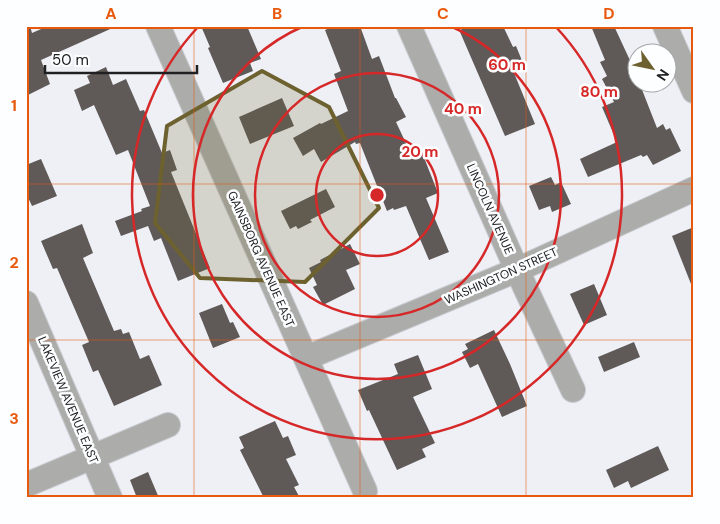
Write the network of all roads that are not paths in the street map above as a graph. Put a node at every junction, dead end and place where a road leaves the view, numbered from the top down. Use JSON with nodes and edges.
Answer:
{"nodes":[{"id":1,"x":158,"y":26,"type":"edge"},
{"id":2,"x":409,"y":26,"type":"edge"},
{"id":3,"x":665,"y":26,"type":"edge"},
{"id":4,"x":694,"y":91,"type":"edge"},
{"id":5,"x":694,"y":189,"type":"edge"},
{"id":6,"x":517,"y":270,"type":"junction"},
{"id":7,"x":26,"y":303,"type":"edge"},
{"id":8,"x":306,"y":358,"type":"junction"},
{"id":9,"x":573,"y":390,"type":"dead end"},
{"id":10,"x":168,"y":424,"type":"dead end"},
{"id":11,"x":92,"y":456,"type":"junction"},
{"id":12,"x":26,"y":485,"type":"edge"},
{"id":13,"x":366,"y":491,"type":"dead end"},
{"id":14,"x":110,"y":498,"type":"edge"}],
"edges":[{"from":1,"to":8,"type":"street","name":"GAINSBORG AVENUE EAST"},
{"from":2,"to":6,"type":"street","name":"LINCOLN AVENUE"},
{"from":3,"to":4,"type":"street"},
{"from":5,"to":6,"type":"street","name":"WASHINGTON STREET"},
{"from":6,"to":8,"type":"street","name":"WASHINGTON STREET"},
{"from":6,"to":9,"type":"street","name":"LINCOLN AVENUE"},
{"from":7,"to":11,"type":"street","name":"LAKEVIEW AVENUE EAST"},
{"from":8,"to":13,"type":"street","name":"GAINSBORG AVENUE EAST"},
{"from":10,"to":11,"type":"street"},
{"from":11,"to":12,"type":"street"},
{"from":11,"to":14,"type":"street","name":"LAKEVIEW AVENUE EAST"}]}
